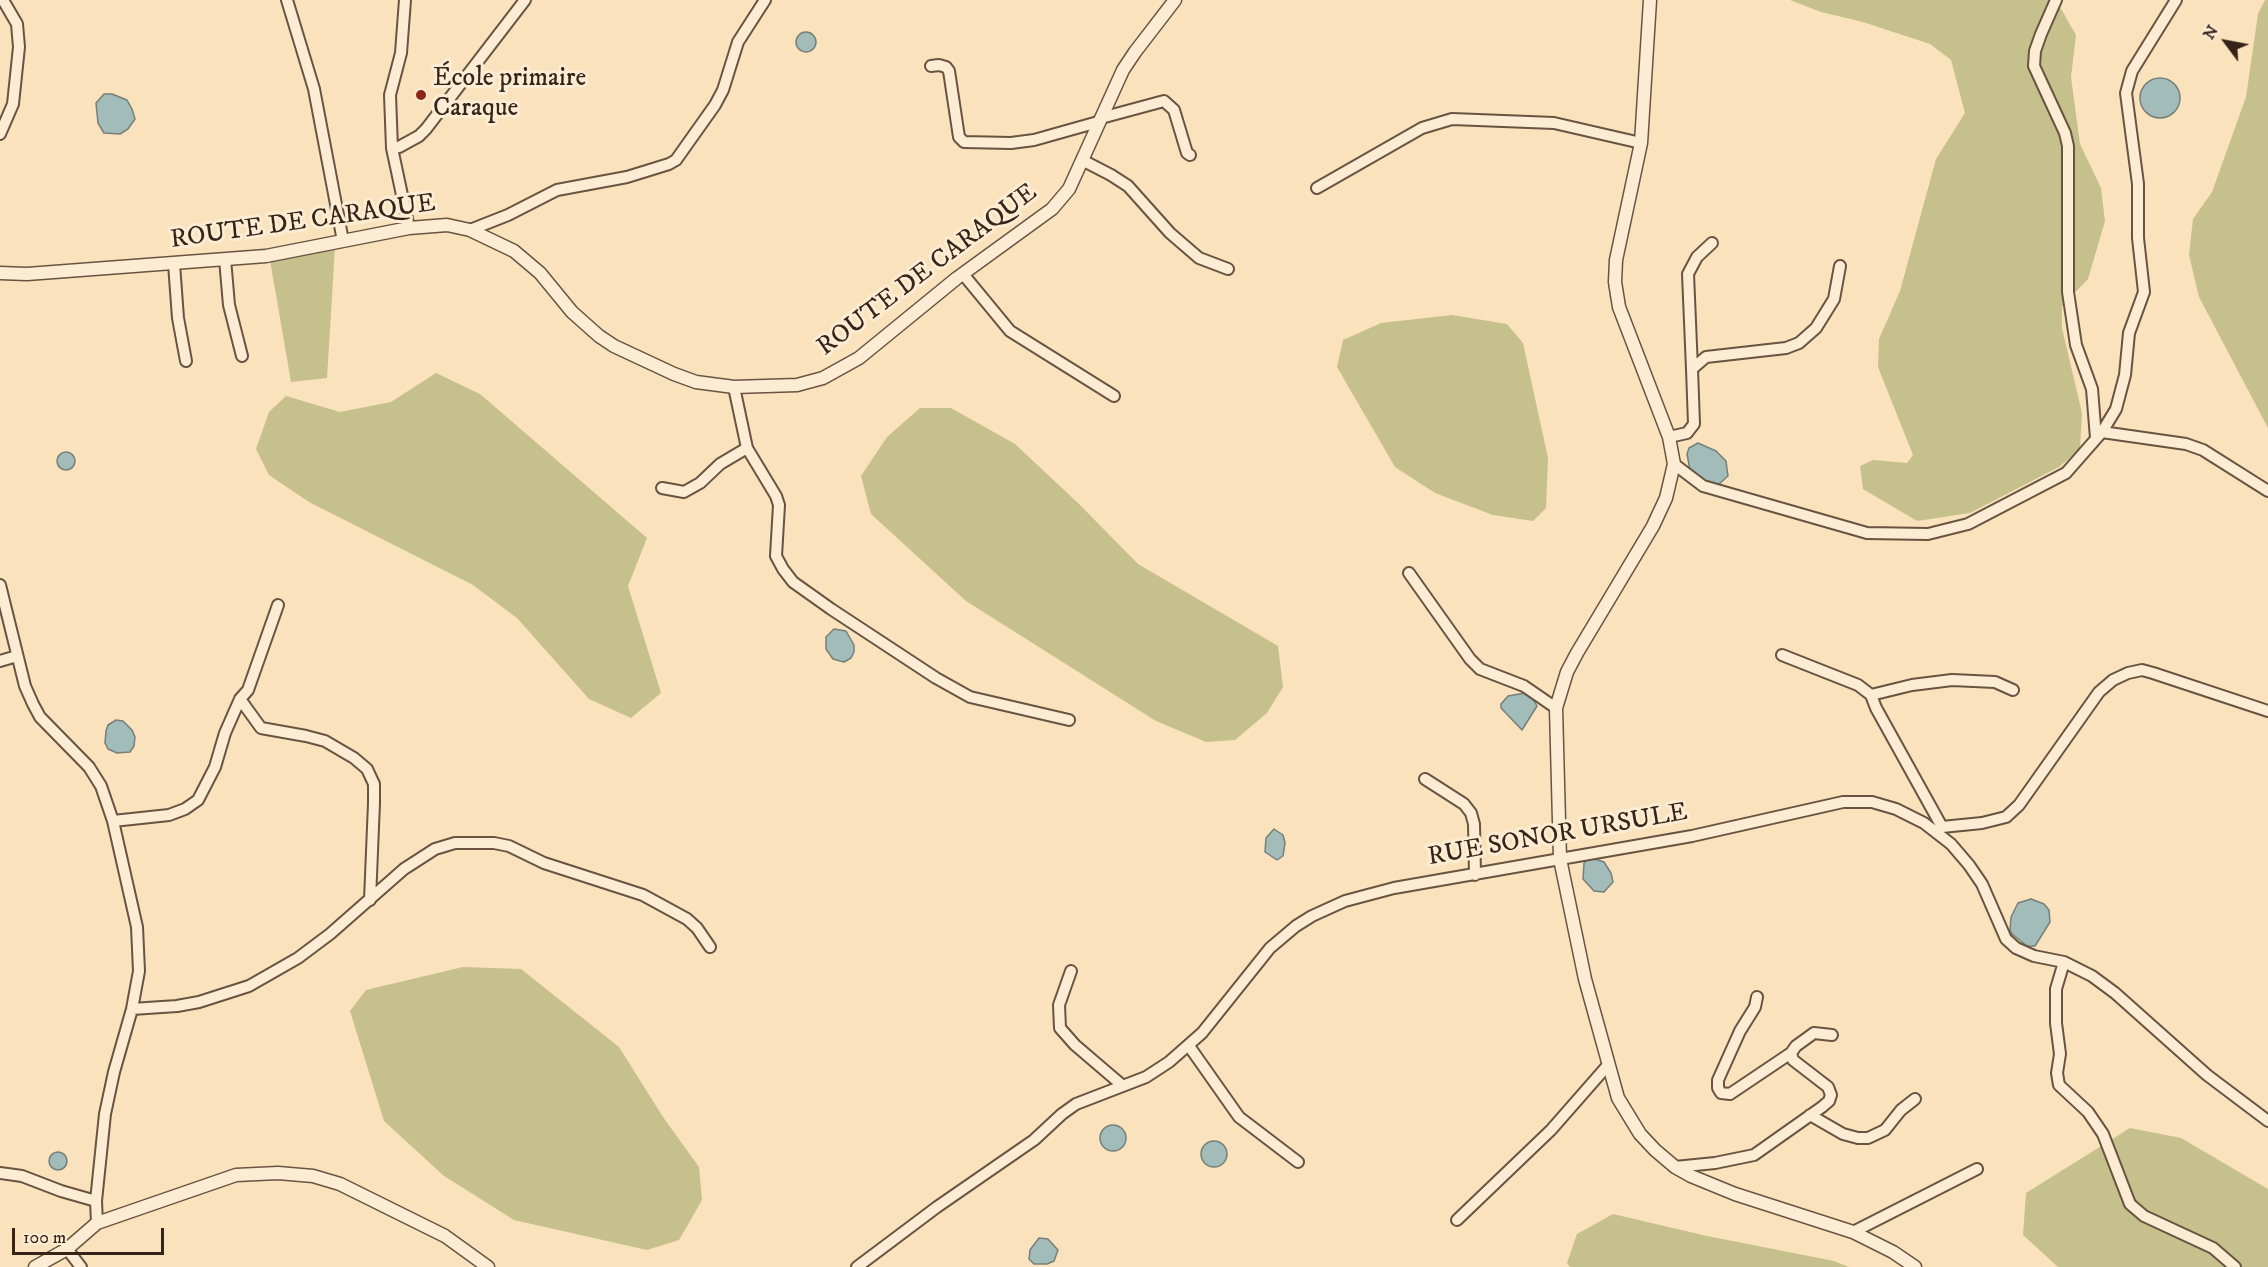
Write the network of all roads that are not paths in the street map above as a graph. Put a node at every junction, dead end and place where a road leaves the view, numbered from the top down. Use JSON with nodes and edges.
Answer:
{"nodes":[{"id":1,"x":3,"y":0,"type":"edge"},
{"id":2,"x":287,"y":0,"type":"edge"},
{"id":3,"x":405,"y":0,"type":"edge"},
{"id":4,"x":525,"y":0,"type":"edge"},
{"id":5,"x":765,"y":0,"type":"edge"},
{"id":6,"x":1175,"y":0,"type":"edge"},
{"id":7,"x":1650,"y":0,"type":"edge"},
{"id":8,"x":2056,"y":0,"type":"edge"},
{"id":9,"x":2176,"y":0,"type":"edge"},
{"id":10,"x":930,"y":66,"type":"dead end"},
{"id":11,"x":1099,"y":120,"type":"junction"},
{"id":12,"x":0,"y":134,"type":"edge"},
{"id":13,"x":1641,"y":142,"type":"junction"},
{"id":14,"x":392,"y":148,"type":"junction"},
{"id":15,"x":1190,"y":155,"type":"dead end"},
{"id":16,"x":1082,"y":160,"type":"junction"},
{"id":17,"x":1317,"y":188,"type":"dead end"},
{"id":18,"x":409,"y":228,"type":"junction"},
{"id":19,"x":470,"y":230,"type":"junction"},
{"id":20,"x":343,"y":241,"type":"junction"},
{"id":21,"x":1712,"y":243,"type":"dead end"},
{"id":22,"x":225,"y":259,"type":"junction"},
{"id":23,"x":174,"y":264,"type":"junction"},
{"id":24,"x":1840,"y":266,"type":"dead end"},
{"id":25,"x":1228,"y":269,"type":"dead end"},
{"id":26,"x":0,"y":273,"type":"edge"},
{"id":27,"x":963,"y":274,"type":"junction"},
{"id":28,"x":242,"y":356,"type":"dead end"},
{"id":29,"x":186,"y":361,"type":"dead end"},
{"id":30,"x":1692,"y":369,"type":"junction"},
{"id":31,"x":734,"y":387,"type":"junction"},
{"id":32,"x":1114,"y":396,"type":"dead end"},
{"id":33,"x":2099,"y":435,"type":"junction"},
{"id":34,"x":1669,"y":437,"type":"junction"},
{"id":35,"x":747,"y":448,"type":"junction"},
{"id":36,"x":1674,"y":464,"type":"junction"},
{"id":37,"x":663,"y":488,"type":"dead end"},
{"id":38,"x":2268,"y":491,"type":"edge"},
{"id":39,"x":1409,"y":573,"type":"dead end"},
{"id":40,"x":0,"y":585,"type":"edge"},
{"id":41,"x":278,"y":605,"type":"dead end"},
{"id":42,"x":3,"y":614,"type":"edge"},
{"id":43,"x":1782,"y":655,"type":"dead end"},
{"id":44,"x":17,"y":656,"type":"junction"},
{"id":45,"x":0,"y":661,"type":"edge"},
{"id":46,"x":2013,"y":690,"type":"dead end"},
{"id":47,"x":1871,"y":695,"type":"junction"},
{"id":48,"x":240,"y":699,"type":"junction"},
{"id":49,"x":1556,"y":708,"type":"junction"},
{"id":50,"x":2268,"y":711,"type":"edge"},
{"id":51,"x":1069,"y":720,"type":"dead end"},
{"id":52,"x":1425,"y":779,"type":"dead end"},
{"id":53,"x":113,"y":821,"type":"junction"},
{"id":54,"x":1940,"y":830,"type":"junction"},
{"id":55,"x":1560,"y":859,"type":"junction"},
{"id":56,"x":1475,"y":875,"type":"junction"},
{"id":57,"x":370,"y":900,"type":"junction"},
{"id":58,"x":710,"y":947,"type":"dead end"},
{"id":59,"x":2064,"y":962,"type":"junction"},
{"id":60,"x":1071,"y":971,"type":"dead end"},
{"id":61,"x":1757,"y":997,"type":"dead end"},
{"id":62,"x":132,"y":1009,"type":"junction"},
{"id":63,"x":1832,"y":1035,"type":"dead end"},
{"id":64,"x":1189,"y":1046,"type":"junction"},
{"id":65,"x":1791,"y":1053,"type":"junction"},
{"id":66,"x":1608,"y":1065,"type":"junction"},
{"id":67,"x":1123,"y":1086,"type":"junction"},
{"id":68,"x":1914,"y":1099,"type":"dead end"},
{"id":69,"x":1810,"y":1115,"type":"junction"},
{"id":70,"x":2268,"y":1121,"type":"edge"},
{"id":71,"x":1298,"y":1162,"type":"dead end"},
{"id":72,"x":1675,"y":1167,"type":"junction"},
{"id":73,"x":1977,"y":1169,"type":"dead end"},
{"id":74,"x":0,"y":1173,"type":"edge"},
{"id":75,"x":96,"y":1201,"type":"junction"},
{"id":76,"x":1457,"y":1220,"type":"dead end"},
{"id":77,"x":97,"y":1223,"type":"junction"},
{"id":78,"x":1853,"y":1232,"type":"junction"},
{"id":79,"x":67,"y":1249,"type":"junction"},
{"id":80,"x":35,"y":1267,"type":"edge"},
{"id":81,"x":81,"y":1267,"type":"edge"},
{"id":82,"x":488,"y":1267,"type":"edge"},
{"id":83,"x":857,"y":1267,"type":"edge"},
{"id":84,"x":1915,"y":1267,"type":"edge"},
{"id":85,"x":2235,"y":1267,"type":"edge"}],
"edges":[{"from":1,"to":12,"type":"street"},
{"from":2,"to":20,"type":"street"},
{"from":3,"to":14,"type":"street"},
{"from":4,"to":14,"type":"street"},
{"from":5,"to":19,"type":"street"},
{"from":6,"to":11,"type":"street","name":"ROUTE DE CARAQUE"},
{"from":7,"to":13,"type":"street"},
{"from":8,"to":33,"type":"street"},
{"from":9,"to":33,"type":"street"},
{"from":10,"to":11,"type":"street"},
{"from":11,"to":15,"type":"street"},
{"from":11,"to":16,"type":"street","name":"ROUTE DE CARAQUE"},
{"from":13,"to":17,"type":"street"},
{"from":13,"to":34,"type":"street"},
{"from":14,"to":18,"type":"street"},
{"from":16,"to":25,"type":"street"},
{"from":16,"to":27,"type":"street","name":"ROUTE DE CARAQUE"},
{"from":18,"to":19,"type":"street","name":"ROUTE DE CARAQUE"},
{"from":18,"to":20,"type":"street","name":"ROUTE DE CARAQUE"},
{"from":19,"to":31,"type":"street","name":"ROUTE DE CARAQUE"},
{"from":20,"to":22,"type":"street","name":"ROUTE DE CARAQUE"},
{"from":21,"to":30,"type":"street"},
{"from":22,"to":23,"type":"street","name":"ROUTE DE CARAQUE"},
{"from":22,"to":28,"type":"street"},
{"from":23,"to":26,"type":"street","name":"ROUTE DE CARAQUE"},
{"from":23,"to":29,"type":"street"},
{"from":24,"to":30,"type":"street"},
{"from":27,"to":31,"type":"street","name":"ROUTE DE CARAQUE"},
{"from":27,"to":32,"type":"street"},
{"from":30,"to":34,"type":"street"},
{"from":31,"to":35,"type":"street"},
{"from":33,"to":36,"type":"street"},
{"from":33,"to":38,"type":"street"},
{"from":34,"to":36,"type":"street"},
{"from":35,"to":37,"type":"street"},
{"from":35,"to":51,"type":"street"},
{"from":36,"to":49,"type":"street"},
{"from":39,"to":49,"type":"street"},
{"from":40,"to":42,"type":"street"},
{"from":41,"to":48,"type":"street"},
{"from":42,"to":44,"type":"street"},
{"from":43,"to":47,"type":"street"},
{"from":44,"to":45,"type":"street"},
{"from":44,"to":53,"type":"street"},
{"from":46,"to":47,"type":"street"},
{"from":47,"to":54,"type":"street"},
{"from":48,"to":53,"type":"street"},
{"from":48,"to":57,"type":"street"},
{"from":49,"to":55,"type":"street"},
{"from":50,"to":54,"type":"street"},
{"from":52,"to":56,"type":"street"},
{"from":53,"to":62,"type":"street"},
{"from":54,"to":55,"type":"street","name":"RUE SONOR URSULE"},
{"from":54,"to":59,"type":"street","name":"RUE SONOR URSULE"},
{"from":55,"to":56,"type":"street","name":"RUE SONOR URSULE"},
{"from":55,"to":66,"type":"street"},
{"from":56,"to":64,"type":"street","name":"RUE SONOR URSULE"},
{"from":57,"to":58,"type":"street"},
{"from":57,"to":62,"type":"street"},
{"from":59,"to":70,"type":"street","name":"RUE SONOR URSULE"},
{"from":59,"to":85,"type":"street"},
{"from":60,"to":67,"type":"street"},
{"from":61,"to":65,"type":"street"},
{"from":62,"to":75,"type":"street"},
{"from":63,"to":65,"type":"street"},
{"from":64,"to":67,"type":"street","name":"RUE SONOR URSULE"},
{"from":64,"to":71,"type":"street"},
{"from":65,"to":69,"type":"street"},
{"from":66,"to":72,"type":"street"},
{"from":66,"to":76,"type":"street"},
{"from":67,"to":83,"type":"street","name":"RUE SONOR URSULE"},
{"from":68,"to":69,"type":"street"},
{"from":69,"to":72,"type":"street"},
{"from":72,"to":78,"type":"street"},
{"from":73,"to":78,"type":"street"},
{"from":74,"to":75,"type":"street"},
{"from":75,"to":77,"type":"street"},
{"from":77,"to":79,"type":"street"},
{"from":77,"to":82,"type":"street"},
{"from":78,"to":84,"type":"street"},
{"from":79,"to":80,"type":"street"},
{"from":79,"to":81,"type":"street"}]}
